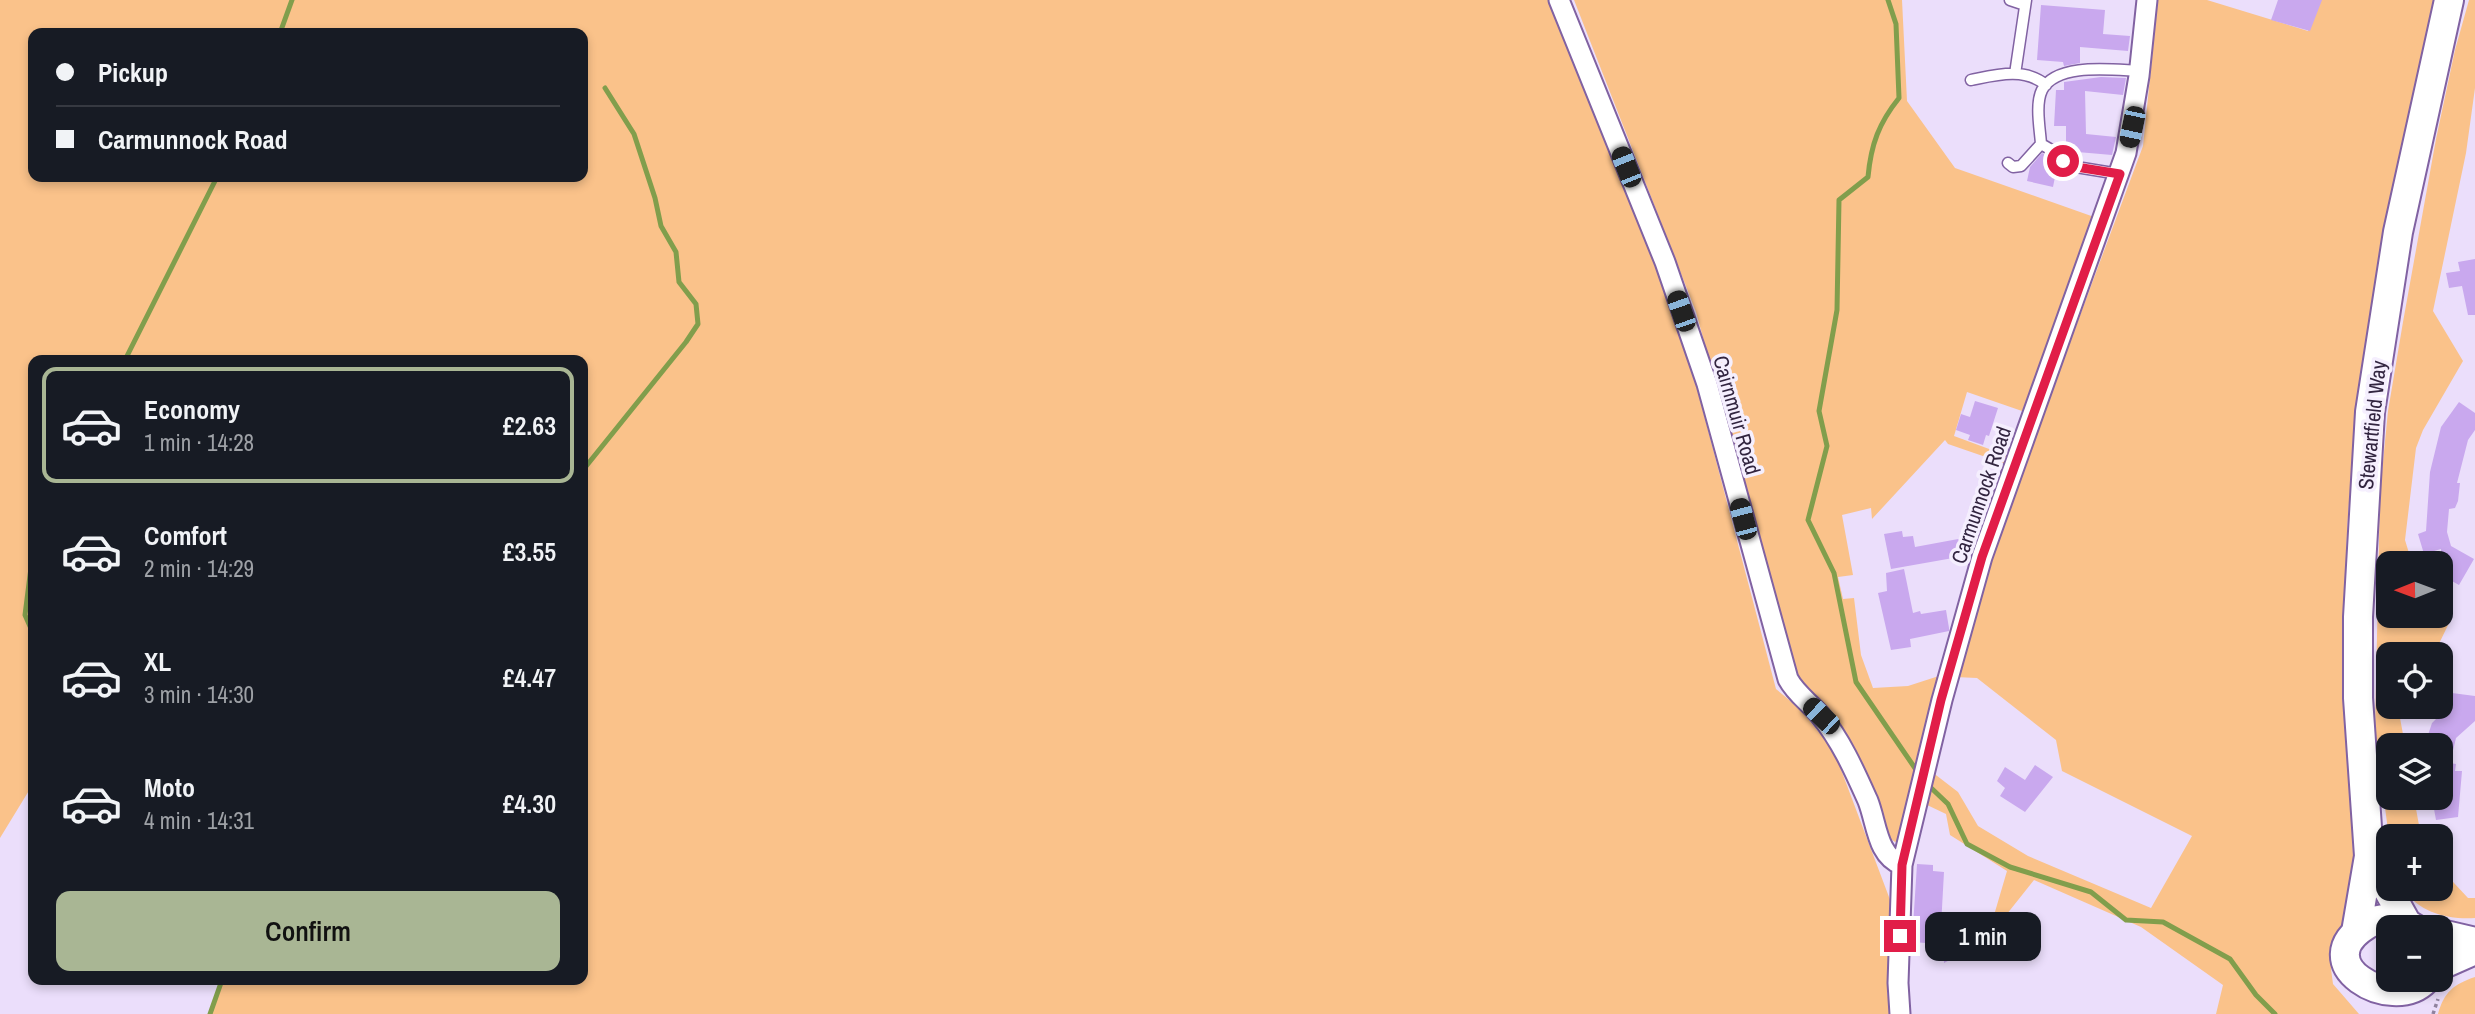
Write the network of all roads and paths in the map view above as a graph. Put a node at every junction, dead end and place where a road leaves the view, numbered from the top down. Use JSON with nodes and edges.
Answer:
{"nodes":[{"id":1,"x":1559,"y":0,"type":"edge"},
{"id":2,"x":2010,"y":0,"type":"edge"},
{"id":3,"x":2147,"y":0,"type":"edge"},
{"id":4,"x":2449,"y":0,"type":"edge"},
{"id":5,"x":2026,"y":3,"type":"edge"},
{"id":6,"x":2140,"y":71,"type":"junction"},
{"id":7,"x":2015,"y":74,"type":"junction"},
{"id":8,"x":1971,"y":80,"type":"dead end"},
{"id":9,"x":2046,"y":85,"type":"junction"},
{"id":10,"x":2041,"y":144,"type":"junction"},
{"id":11,"x":2008,"y":163,"type":"dead end"},
{"id":12,"x":2120,"y":174,"type":"junction"},
{"id":13,"x":2369,"y":856,"type":"junction"},
{"id":14,"x":1902,"y":865,"type":"junction"},
{"id":15,"x":2404,"y":915,"type":"edge"},
{"id":16,"x":2376,"y":921,"type":"edge"},
{"id":17,"x":2356,"y":932,"type":"junction"},
{"id":18,"x":2453,"y":937,"type":"edge"},
{"id":19,"x":2475,"y":942,"type":"edge"},
{"id":20,"x":2475,"y":950,"type":"edge"},
{"id":21,"x":2453,"y":971,"type":"edge"},
{"id":22,"x":2430,"y":992,"type":"edge"},
{"id":23,"x":2378,"y":1008,"type":"edge"},
{"id":24,"x":1900,"y":1014,"type":"edge"}],
"edges":[{"from":1,"to":14,"type":"street","name":"Cairnmuir Road"},
{"from":2,"to":5,"type":"lane"},
{"from":3,"to":6,"type":"street","name":"Carmunnock Road"},
{"from":4,"to":13,"type":"street","name":"Stewartfield Way"},
{"from":5,"to":7,"type":"lane"},
{"from":6,"to":9,"type":"lane"},
{"from":6,"to":12,"type":"street","name":"Carmunnock Road"},
{"from":7,"to":8,"type":"lane"},
{"from":7,"to":9,"type":"lane"},
{"from":9,"to":10,"type":"lane"},
{"from":10,"to":11,"type":"lane"},
{"from":10,"to":12,"type":"lane"},
{"from":12,"to":14,"type":"street","name":"Carmunnock Road"},
{"from":13,"to":15,"type":"street","name":"Stewartfield Way"},
{"from":13,"to":17,"type":"street","name":"Stewartfield Way"},
{"from":14,"to":24,"type":"street","name":"Carmunnock Road"},
{"from":16,"to":17,"type":"street"},
{"from":17,"to":23,"type":"street","name":"Stewartfield Way"},
{"from":18,"to":19,"type":"street"},
{"from":20,"to":21,"type":"street"},
{"from":22,"to":23,"type":"street"}]}
